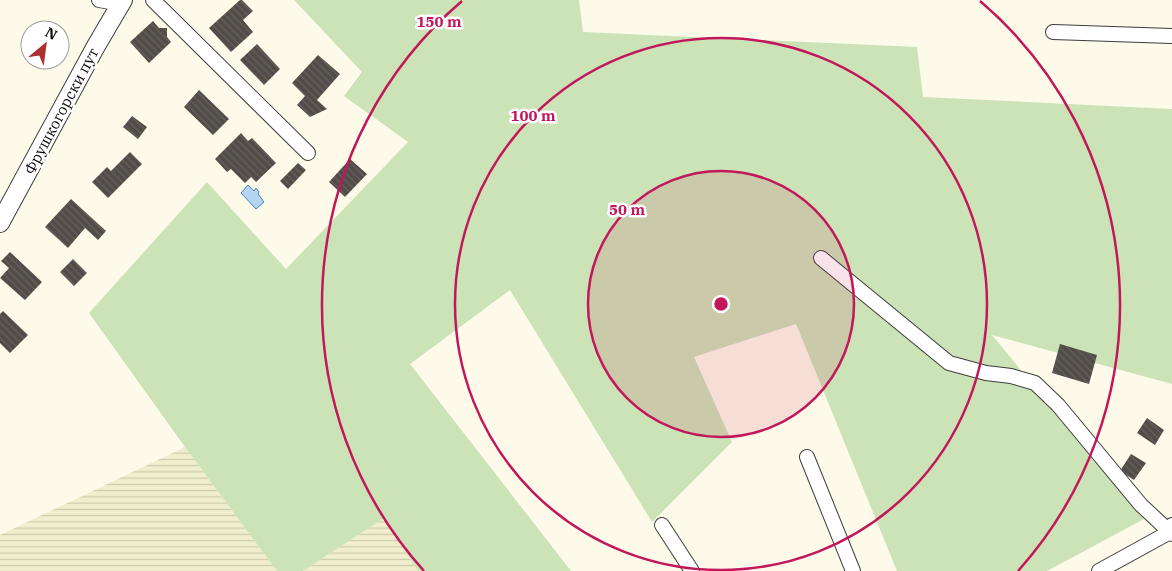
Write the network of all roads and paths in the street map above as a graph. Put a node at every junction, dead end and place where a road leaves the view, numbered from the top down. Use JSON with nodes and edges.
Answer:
{"nodes":[{"id":1,"x":99,"y":0,"type":"edge"},
{"id":2,"x":153,"y":0,"type":"edge"},
{"id":3,"x":122,"y":2,"type":"edge"},
{"id":4,"x":1053,"y":32,"type":"dead end"},
{"id":5,"x":1172,"y":36,"type":"edge"},
{"id":6,"x":308,"y":154,"type":"dead end"},
{"id":7,"x":0,"y":223,"type":"edge"},
{"id":8,"x":821,"y":258,"type":"dead end"},
{"id":9,"x":807,"y":457,"type":"dead end"},
{"id":10,"x":662,"y":525,"type":"dead end"},
{"id":11,"x":1171,"y":530,"type":"edge"},
{"id":12,"x":692,"y":571,"type":"edge"},
{"id":13,"x":853,"y":571,"type":"edge"},
{"id":14,"x":1099,"y":571,"type":"edge"}],
"edges":[{"from":1,"to":3,"type":"street"},
{"from":2,"to":6,"type":"street"},
{"from":3,"to":7,"type":"street","name":"Фрушкогорски пут"},
{"from":4,"to":5,"type":"street"},
{"from":8,"to":11,"type":"street"},
{"from":9,"to":13,"type":"street"},
{"from":10,"to":12,"type":"street"},
{"from":11,"to":14,"type":"street"}]}
